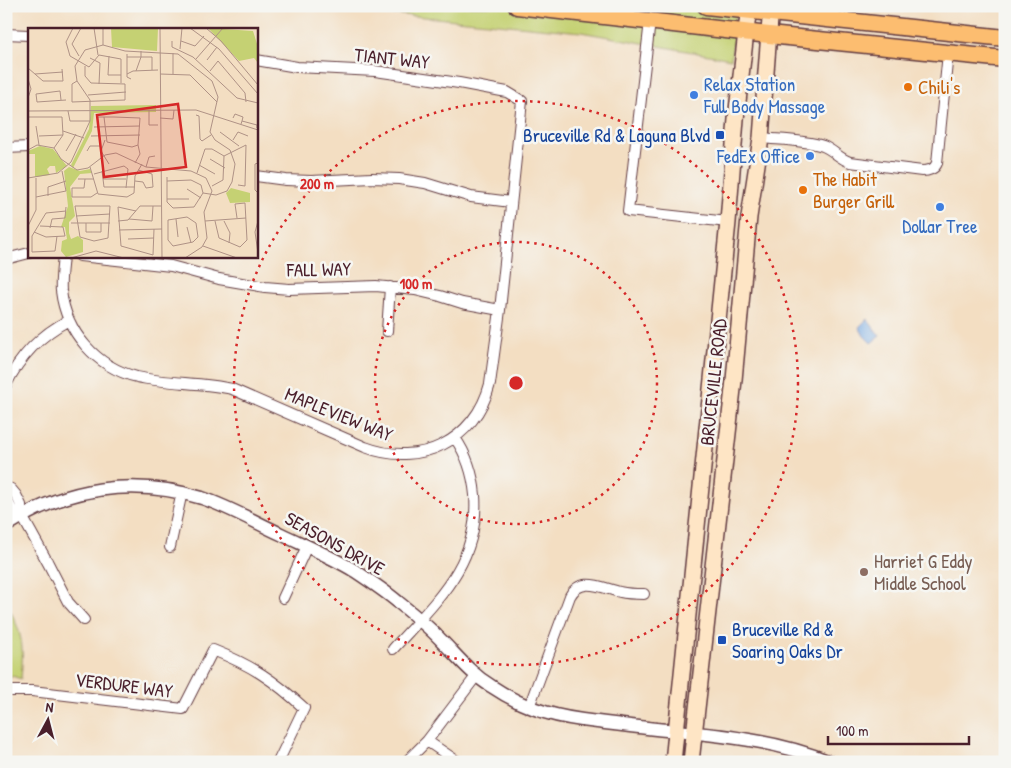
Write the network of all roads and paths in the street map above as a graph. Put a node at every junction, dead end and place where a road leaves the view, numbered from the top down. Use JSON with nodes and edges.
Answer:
{"nodes":[{"id":1,"x":517,"y":6,"type":"edge"},
{"id":2,"x":706,"y":6,"type":"edge"},
{"id":3,"x":749,"y":9,"type":"edge"},
{"id":4,"x":771,"y":10,"type":"edge"},
{"id":5,"x":650,"y":21,"type":"junction"},
{"id":6,"x":746,"y":32,"type":"junction"},
{"id":7,"x":6,"y":34,"type":"edge"},
{"id":8,"x":28,"y":35,"type":"edge"},
{"id":9,"x":769,"y":35,"type":"junction"},
{"id":10,"x":1005,"y":38,"type":"edge"},
{"id":11,"x":948,"y":53,"type":"junction"},
{"id":12,"x":1005,"y":59,"type":"edge"},
{"id":13,"x":258,"y":60,"type":"edge"},
{"id":14,"x":522,"y":101,"type":"joint"},
{"id":15,"x":761,"y":138,"type":"junction"},
{"id":16,"x":28,"y":146,"type":"edge"},
{"id":17,"x":6,"y":148,"type":"edge"},
{"id":18,"x":258,"y":176,"type":"edge"},
{"id":19,"x":511,"y":202,"type":"junction"},
{"id":20,"x":728,"y":222,"type":"junction"},
{"id":21,"x":28,"y":253,"type":"edge"},
{"id":22,"x":63,"y":258,"type":"edge"},
{"id":23,"x":98,"y":258,"type":"edge"},
{"id":24,"x":6,"y":259,"type":"edge"},
{"id":25,"x":390,"y":287,"type":"junction"},
{"id":26,"x":500,"y":310,"type":"junction"},
{"id":27,"x":69,"y":320,"type":"junction"},
{"id":28,"x":387,"y":331,"type":"dead end"},
{"id":29,"x":6,"y":385,"type":"edge"},
{"id":30,"x":455,"y":438,"type":"junction"},
{"id":31,"x":6,"y":486,"type":"edge"},
{"id":32,"x":182,"y":492,"type":"junction"},
{"id":33,"x":6,"y":499,"type":"edge"},
{"id":34,"x":22,"y":516,"type":"junction"},
{"id":35,"x":6,"y":526,"type":"edge"},
{"id":36,"x":170,"y":546,"type":"dead end"},
{"id":37,"x":307,"y":546,"type":"junction"},
{"id":38,"x":644,"y":594,"type":"dead end"},
{"id":39,"x":283,"y":598,"type":"dead end"},
{"id":40,"x":84,"y":620,"type":"dead end"},
{"id":41,"x":419,"y":620,"type":"junction"},
{"id":42,"x":392,"y":649,"type":"dead end"},
{"id":43,"x":477,"y":676,"type":"junction"},
{"id":44,"x":6,"y":691,"type":"edge"},
{"id":45,"x":529,"y":707,"type":"junction"},
{"id":46,"x":677,"y":731,"type":"junction"},
{"id":47,"x":694,"y":732,"type":"junction"},
{"id":48,"x":427,"y":741,"type":"junction"},
{"id":49,"x":278,"y":762,"type":"edge"},
{"id":50,"x":406,"y":762,"type":"edge"},
{"id":51,"x":458,"y":762,"type":"edge"},
{"id":52,"x":673,"y":762,"type":"edge"},
{"id":53,"x":691,"y":762,"type":"edge"},
{"id":54,"x":830,"y":762,"type":"edge"}],
"edges":[{"from":1,"to":5,"type":"main road"},
{"from":2,"to":3,"type":"main road"},
{"from":3,"to":4,"type":"main road"},
{"from":3,"to":6,"type":"main road","name":"BRUCEVILLE ROAD"},
{"from":4,"to":9,"type":"main road","name":"BRUCEVILLE ROAD"},
{"from":4,"to":10,"type":"main road"},
{"from":5,"to":6,"type":"main road"},
{"from":5,"to":20,"type":"street"},
{"from":6,"to":9,"type":"main road"},
{"from":6,"to":20,"type":"main road","name":"BRUCEVILLE ROAD"},
{"from":7,"to":8,"type":"street"},
{"from":9,"to":11,"type":"main road"},
{"from":9,"to":15,"type":"main road","name":"BRUCEVILLE ROAD"},
{"from":11,"to":12,"type":"main road"},
{"from":11,"to":15,"type":"street"},
{"from":13,"to":14,"type":"street","name":"TIANT WAY"},
{"from":14,"to":19,"type":"street","name":"MAPLEVIEW WAY"},
{"from":15,"to":47,"type":"main road","name":"BRUCEVILLE ROAD"},
{"from":16,"to":17,"type":"street"},
{"from":18,"to":19,"type":"street"},
{"from":19,"to":26,"type":"street","name":"MAPLEVIEW WAY"},
{"from":20,"to":46,"type":"main road","name":"BRUCEVILLE ROAD"},
{"from":21,"to":24,"type":"street"},
{"from":22,"to":27,"type":"street","name":"MAPLEVIEW WAY"},
{"from":23,"to":25,"type":"street","name":"FALL WAY"},
{"from":25,"to":26,"type":"street","name":"FALL WAY"},
{"from":25,"to":28,"type":"street"},
{"from":26,"to":30,"type":"street","name":"MAPLEVIEW WAY"},
{"from":27,"to":29,"type":"street"},
{"from":27,"to":30,"type":"street","name":"MAPLEVIEW WAY"},
{"from":30,"to":41,"type":"street"},
{"from":31,"to":34,"type":"street"},
{"from":32,"to":34,"type":"street","name":"SEASONS DRIVE"},
{"from":32,"to":36,"type":"street"},
{"from":32,"to":37,"type":"street","name":"SEASONS DRIVE"},
{"from":33,"to":34,"type":"street"},
{"from":34,"to":35,"type":"street","name":"SEASONS DRIVE"},
{"from":34,"to":40,"type":"street"},
{"from":37,"to":39,"type":"street"},
{"from":37,"to":41,"type":"street","name":"SEASONS DRIVE"},
{"from":38,"to":45,"type":"street"},
{"from":41,"to":42,"type":"street"},
{"from":41,"to":43,"type":"street","name":"SEASONS DRIVE"},
{"from":43,"to":45,"type":"street","name":"SEASONS DRIVE"},
{"from":43,"to":48,"type":"street"},
{"from":44,"to":49,"type":"street","name":"VERDURE WAY"},
{"from":45,"to":46,"type":"street","name":"SEASONS DRIVE"},
{"from":46,"to":47,"type":"street","name":"SEASONS DRIVE"},
{"from":46,"to":52,"type":"main road","name":"BRUCEVILLE ROAD"},
{"from":47,"to":53,"type":"main road","name":"BRUCEVILLE ROAD"},
{"from":47,"to":54,"type":"street","name":"SEASONS DRIVE"},
{"from":48,"to":50,"type":"street"},
{"from":48,"to":51,"type":"street"}]}
